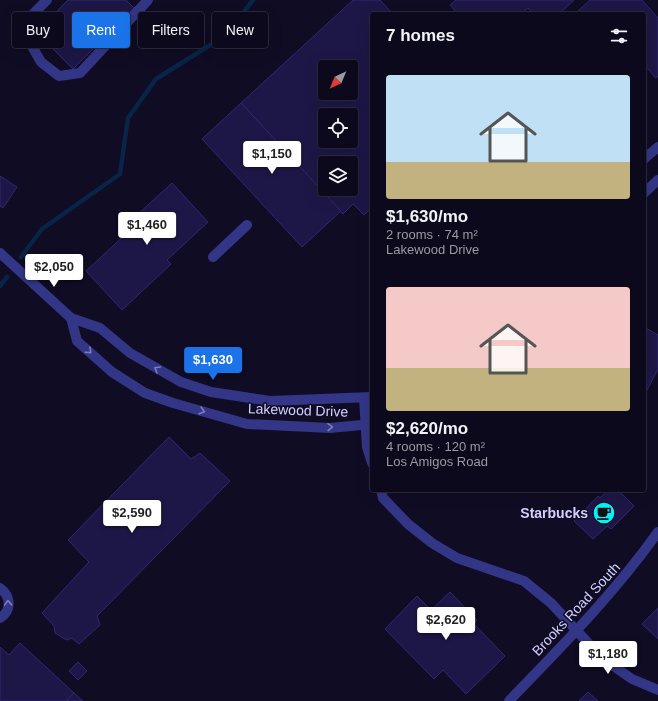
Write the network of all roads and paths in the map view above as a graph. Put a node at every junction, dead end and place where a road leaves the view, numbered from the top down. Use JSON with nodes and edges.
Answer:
{"nodes":[{"id":1,"x":47,"y":0,"type":"edge"},
{"id":2,"x":144,"y":2,"type":"edge"},
{"id":3,"x":658,"y":147,"type":"edge"},
{"id":4,"x":646,"y":158,"type":"edge"},
{"id":5,"x":658,"y":180,"type":"edge"},
{"id":6,"x":646,"y":191,"type":"edge"},
{"id":7,"x":247,"y":226,"type":"dead end"},
{"id":8,"x":0,"y":253,"type":"edge"},
{"id":9,"x":213,"y":257,"type":"dead end"},
{"id":10,"x":71,"y":318,"type":"junction"},
{"id":11,"x":368,"y":398,"type":"edge"},
{"id":12,"x":369,"y":424,"type":"edge"},
{"id":13,"x":370,"y":457,"type":"edge"},
{"id":14,"x":382,"y":492,"type":"edge"},
{"id":15,"x":658,"y":532,"type":"edge"},
{"id":16,"x":0,"y":588,"type":"edge"},
{"id":17,"x":0,"y":618,"type":"edge"},
{"id":18,"x":578,"y":630,"type":"junction"},
{"id":19,"x":658,"y":690,"type":"edge"},
{"id":20,"x":509,"y":701,"type":"edge"}],
"edges":[{"from":1,"to":2,"type":"street"},
{"from":3,"to":4,"type":"street"},
{"from":5,"to":6,"type":"street"},
{"from":7,"to":9,"type":"street"},
{"from":8,"to":10,"type":"street","name":"Lakewood Drive"},
{"from":11,"to":10,"type":"street","name":"Lakewood Drive","one_way":true},
{"from":10,"to":12,"type":"street","name":"Lakewood Drive","one_way":true},
{"from":11,"to":12,"type":"street"},
{"from":12,"to":13,"type":"street"},
{"from":14,"to":18,"type":"street"},
{"from":15,"to":18,"type":"street","name":"Brooks Road South"},
{"from":17,"to":16,"type":"street","one_way":true},
{"from":18,"to":19,"type":"street"},
{"from":18,"to":20,"type":"street","name":"Brooks Road South"}]}
